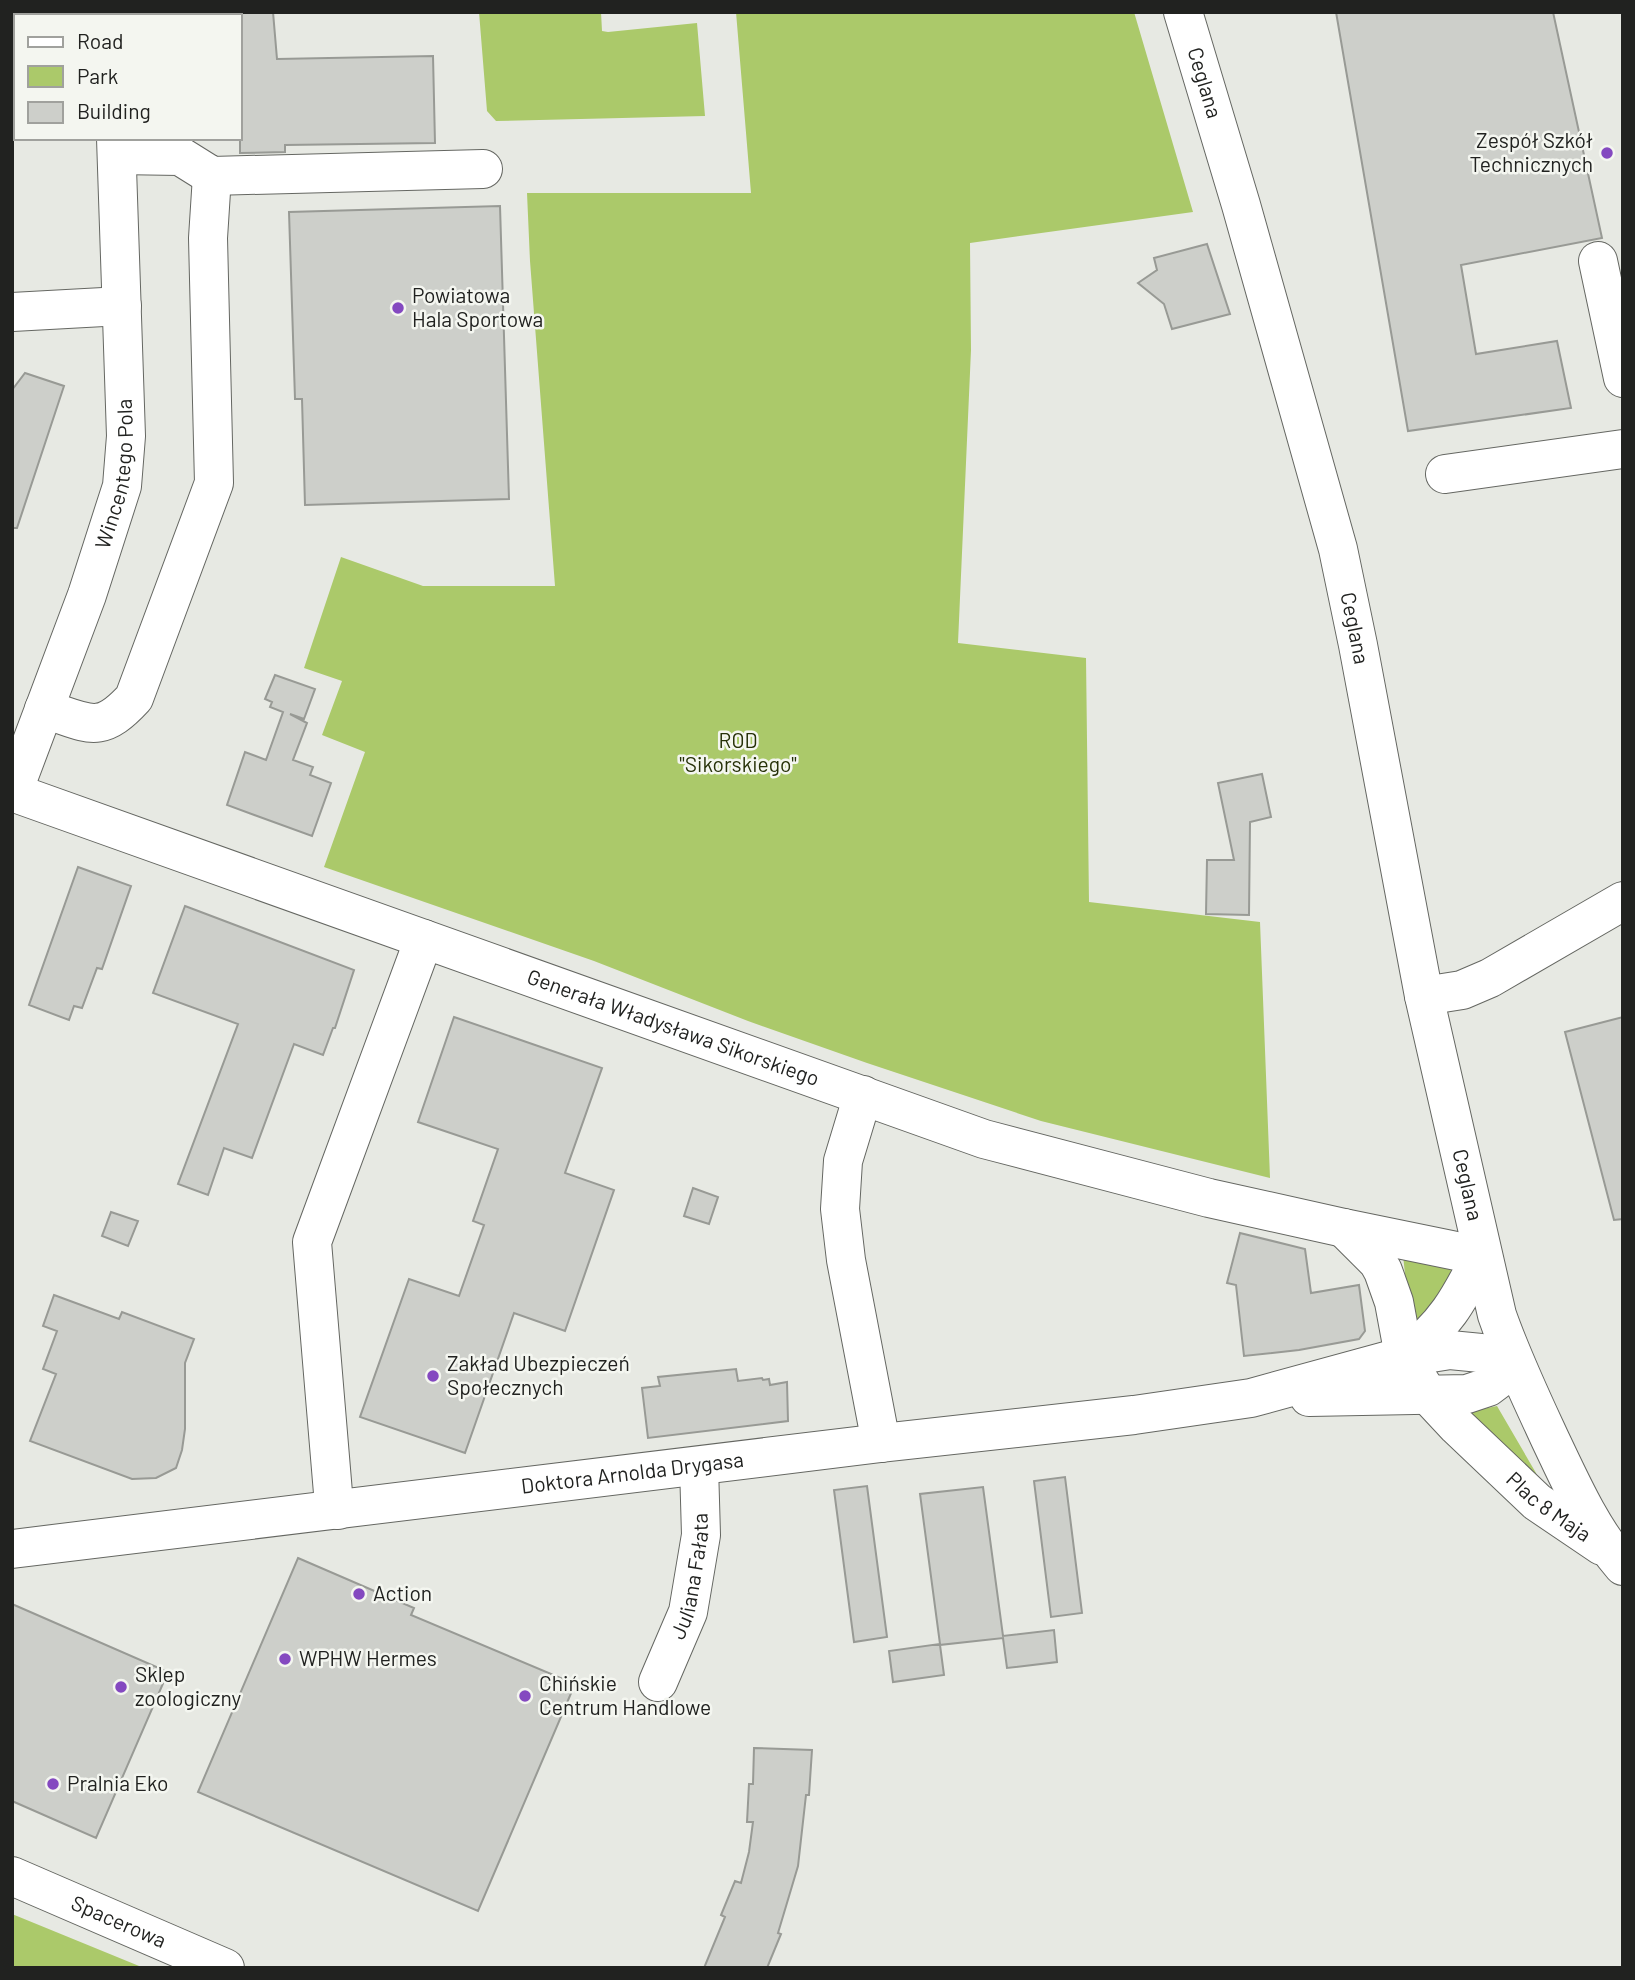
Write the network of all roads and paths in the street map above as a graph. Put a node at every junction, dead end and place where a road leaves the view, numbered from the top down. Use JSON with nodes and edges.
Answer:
{"nodes":[{"id":1,"x":1183,"y":12,"type":"edge"},
{"id":2,"x":116,"y":147,"type":"edge"},
{"id":3,"x":483,"y":169,"type":"dead end"},
{"id":4,"x":212,"y":176,"type":"junction"},
{"id":5,"x":1598,"y":261,"type":"dead end"},
{"id":6,"x":122,"y":306,"type":"junction"},
{"id":7,"x":12,"y":312,"type":"edge"},
{"id":8,"x":1623,"y":378,"type":"edge"},
{"id":9,"x":1623,"y":449,"type":"edge"},
{"id":10,"x":1445,"y":474,"type":"dead end"},
{"id":11,"x":44,"y":709,"type":"junction"},
{"id":12,"x":13,"y":792,"type":"edge"},
{"id":13,"x":1623,"y":901,"type":"edge"},
{"id":14,"x":424,"y":939,"type":"junction"},
{"id":15,"x":1424,"y":996,"type":"junction"},
{"id":16,"x":863,"y":1095,"type":"junction"},
{"id":17,"x":1344,"y":1228,"type":"junction"},
{"id":18,"x":1481,"y":1256,"type":"junction"},
{"id":19,"x":1405,"y":1356,"type":"junction"},
{"id":20,"x":1516,"y":1366,"type":"junction"},
{"id":21,"x":1429,"y":1396,"type":"junction"},
{"id":22,"x":1251,"y":1398,"type":"junction"},
{"id":23,"x":881,"y":1443,"type":"junction"},
{"id":24,"x":699,"y":1466,"type":"junction"},
{"id":25,"x":338,"y":1510,"type":"junction"},
{"id":26,"x":12,"y":1549,"type":"edge"},
{"id":27,"x":1617,"y":1559,"type":"edge"},
{"id":28,"x":658,"y":1682,"type":"dead end"},
{"id":29,"x":12,"y":1876,"type":"edge"},
{"id":30,"x":225,"y":1968,"type":"edge"}],
"edges":[{"from":1,"to":15,"type":"street","name":"Ceglana"},
{"from":2,"to":4,"type":"street"},
{"from":2,"to":6,"type":"street","name":"Wincentego Pola"},
{"from":3,"to":4,"type":"street"},
{"from":4,"to":11,"type":"street"},
{"from":5,"to":8,"type":"street"},
{"from":6,"to":7,"type":"street"},
{"from":6,"to":11,"type":"street","name":"Wincentego Pola"},
{"from":9,"to":10,"type":"street"},
{"from":11,"to":12,"type":"street","name":"Wincentego Pola"},
{"from":12,"to":14,"type":"street","name":"Generała Władysława Sikorskiego"},
{"from":13,"to":15,"type":"street"},
{"from":14,"to":16,"type":"street","name":"Generała Władysława Sikorskiego"},
{"from":14,"to":25,"type":"street"},
{"from":15,"to":18,"type":"street","name":"Ceglana"},
{"from":16,"to":17,"type":"street","name":"Generała Władysława Sikorskiego"},
{"from":16,"to":23,"type":"street"},
{"from":17,"to":18,"type":"street"},
{"from":17,"to":19,"type":"street","name":"Plac 8 Maja"},
{"from":18,"to":19,"type":"street"},
{"from":18,"to":20,"type":"street","name":"Plac 8 Maja"},
{"from":19,"to":20,"type":"street"},
{"from":19,"to":21,"type":"street","name":"Plac 8 Maja"},
{"from":19,"to":22,"type":"street","name":"Doktora Arnolda Drygasa"},
{"from":20,"to":21,"type":"street"},
{"from":20,"to":27,"type":"street","name":"Plac 8 Maja"},
{"from":21,"to":22,"type":"street","name":"Doktora Arnolda Drygasa"},
{"from":21,"to":27,"type":"street","name":"Plac 8 Maja"},
{"from":22,"to":23,"type":"street","name":"Doktora Arnolda Drygasa"},
{"from":23,"to":24,"type":"street","name":"Doktora Arnolda Drygasa"},
{"from":24,"to":25,"type":"street","name":"Doktora Arnolda Drygasa"},
{"from":24,"to":28,"type":"street","name":"Juliana Fałata"},
{"from":25,"to":26,"type":"street","name":"Doktora Arnolda Drygasa"},
{"from":29,"to":30,"type":"street","name":"Spacerowa"}]}
